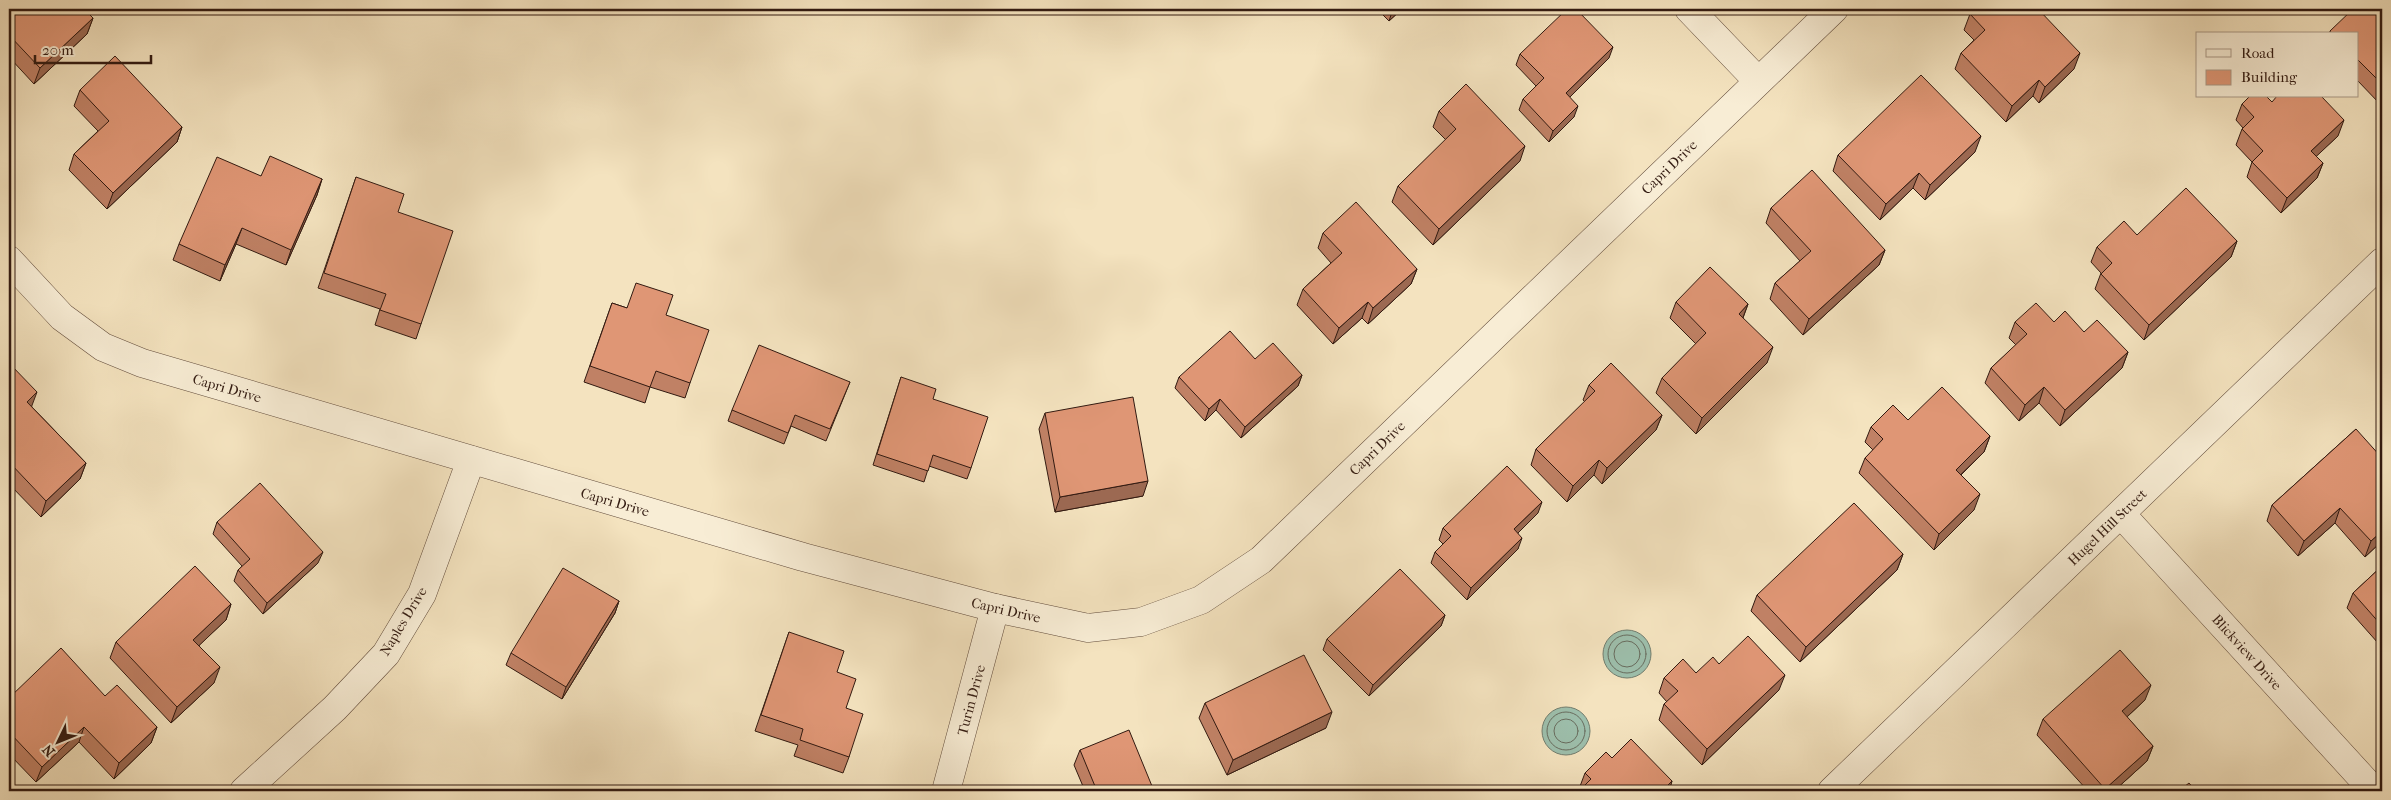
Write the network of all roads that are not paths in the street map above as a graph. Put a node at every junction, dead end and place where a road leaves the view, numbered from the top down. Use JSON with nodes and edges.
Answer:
{"nodes":[{"id":1,"x":1688,"y":9,"type":"edge"},
{"id":2,"x":1834,"y":9,"type":"edge"},
{"id":3,"x":1758,"y":81,"type":"junction"},
{"id":4,"x":9,"y":260,"type":"edge"},
{"id":5,"x":2382,"y":262,"type":"edge"},
{"id":6,"x":471,"y":460,"type":"junction"},
{"id":7,"x":2121,"y":514,"type":"junction"},
{"id":8,"x":995,"y":608,"type":"junction"},
{"id":9,"x":244,"y":791,"type":"edge"},
{"id":10,"x":946,"y":791,"type":"edge"},
{"id":11,"x":1832,"y":791,"type":"edge"},
{"id":12,"x":2374,"y":791,"type":"edge"}],
"edges":[{"from":1,"to":3,"type":"street"},
{"from":2,"to":3,"type":"street","name":"Capri Drive"},
{"from":3,"to":8,"type":"street","name":"Capri Drive"},
{"from":4,"to":6,"type":"street","name":"Capri Drive"},
{"from":5,"to":7,"type":"street","name":"Hugel Hill Street"},
{"from":6,"to":8,"type":"street","name":"Capri Drive"},
{"from":6,"to":9,"type":"street","name":"Naples Drive"},
{"from":7,"to":11,"type":"street","name":"Hugel Hill Street"},
{"from":7,"to":12,"type":"street","name":"Blickview Drive"},
{"from":8,"to":10,"type":"street","name":"Turin Drive"}]}
